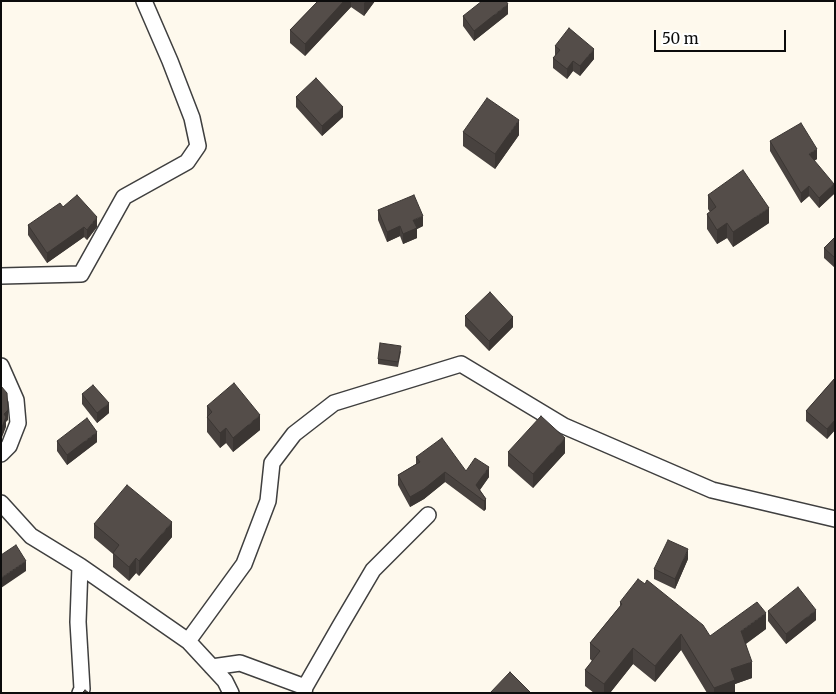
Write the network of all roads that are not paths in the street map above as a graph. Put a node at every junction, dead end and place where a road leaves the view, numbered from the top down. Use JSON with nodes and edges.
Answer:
{"nodes":[{"id":1,"x":144,"y":1,"type":"edge"},
{"id":2,"x":1,"y":276,"type":"edge"},
{"id":3,"x":1,"y":366,"type":"edge"},
{"id":4,"x":1,"y":454,"type":"edge"},
{"id":5,"x":1,"y":503,"type":"edge"},
{"id":6,"x":428,"y":515,"type":"dead end"},
{"id":7,"x":835,"y":519,"type":"edge"},
{"id":8,"x":80,"y":566,"type":"junction"},
{"id":9,"x":188,"y":641,"type":"junction"},
{"id":10,"x":212,"y":667,"type":"junction"},
{"id":11,"x":304,"y":690,"type":"edge"},
{"id":12,"x":84,"y":691,"type":"edge"},
{"id":13,"x":231,"y":693,"type":"edge"}],
"edges":[{"from":1,"to":2,"type":"street"},
{"from":3,"to":4,"type":"street"},
{"from":5,"to":8,"type":"street"},
{"from":6,"to":11,"type":"street"},
{"from":7,"to":9,"type":"street"},
{"from":8,"to":9,"type":"street"},
{"from":8,"to":12,"type":"street"},
{"from":9,"to":10,"type":"street"},
{"from":10,"to":11,"type":"street"},
{"from":10,"to":13,"type":"street"}]}
